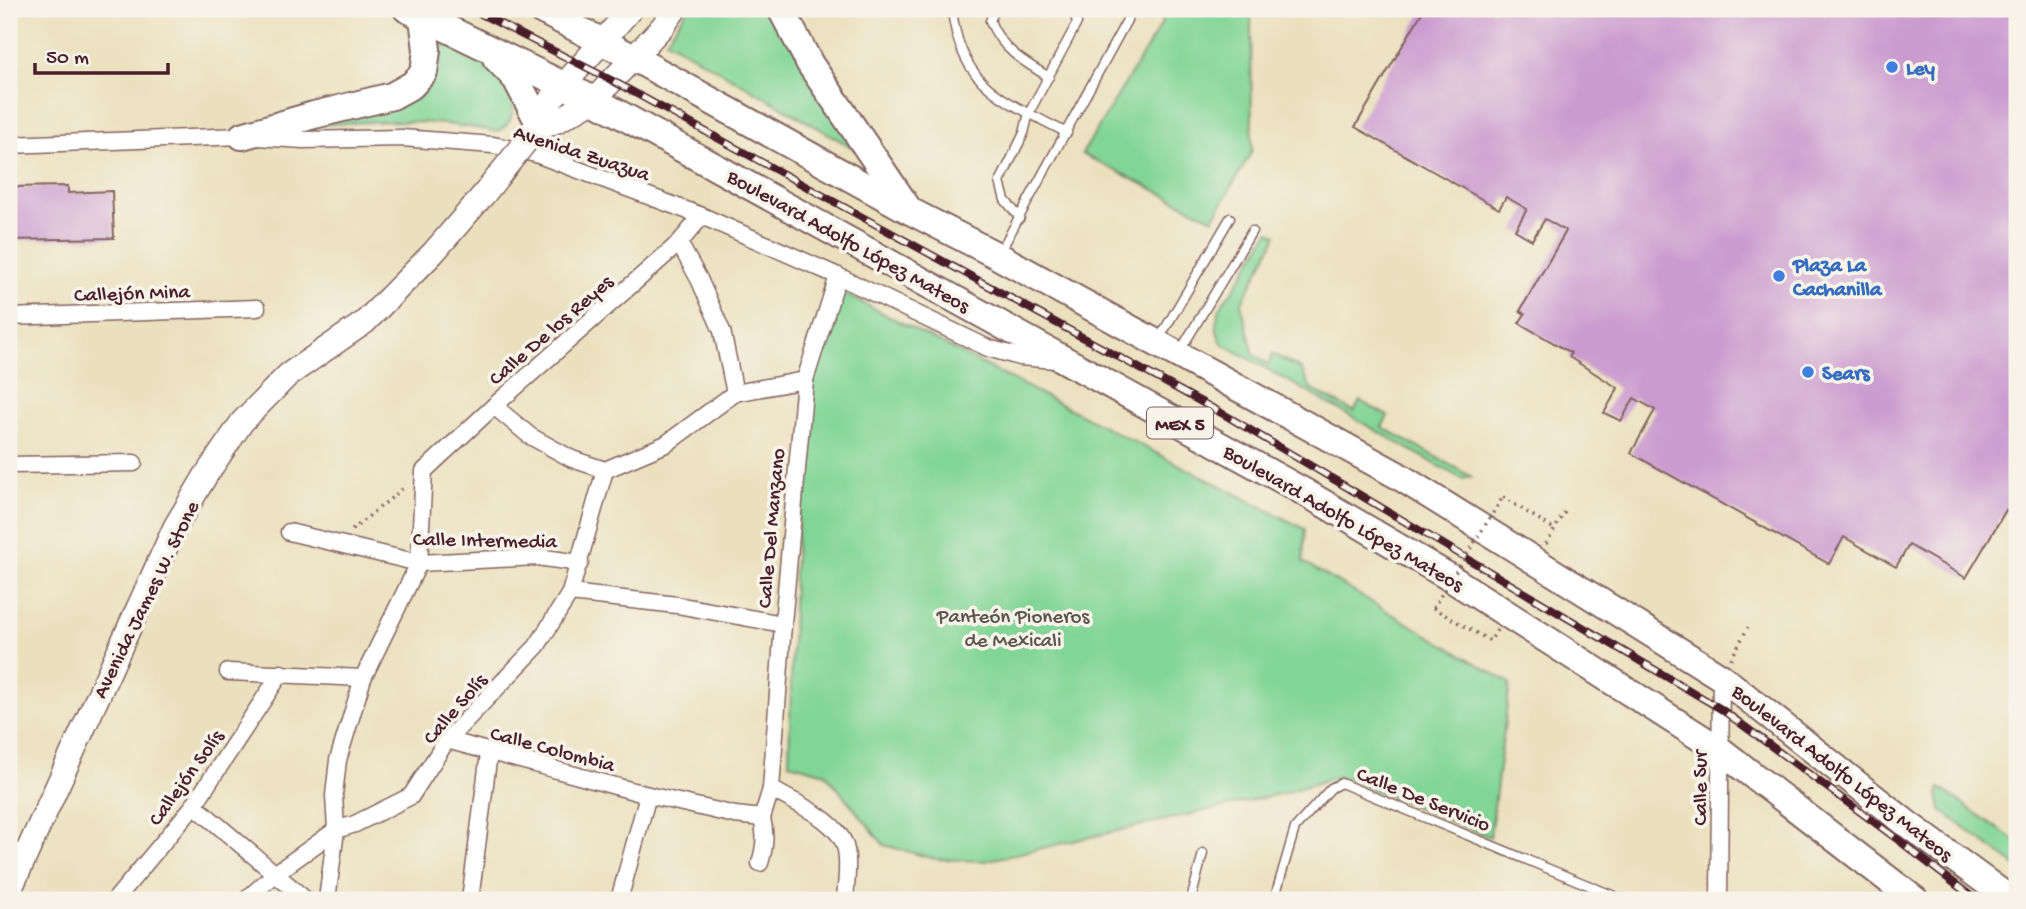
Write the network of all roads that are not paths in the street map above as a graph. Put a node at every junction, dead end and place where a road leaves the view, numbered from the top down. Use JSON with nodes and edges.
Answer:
{"nodes":[{"id":1,"x":539,"y":9,"type":"edge"},
{"id":2,"x":631,"y":9,"type":"edge"},
{"id":3,"x":675,"y":9,"type":"edge"},
{"id":4,"x":781,"y":9,"type":"edge"},
{"id":5,"x":951,"y":9,"type":"edge"},
{"id":6,"x":995,"y":9,"type":"edge"},
{"id":7,"x":1073,"y":9,"type":"edge"},
{"id":8,"x":1130,"y":9,"type":"edge"},
{"id":9,"x":415,"y":13,"type":"edge"},
{"id":10,"x":603,"y":42,"type":"junction"},
{"id":11,"x":488,"y":49,"type":"junction"},
{"id":12,"x":634,"y":58,"type":"junction"},
{"id":13,"x":1049,"y":77,"type":"junction"},
{"id":14,"x":564,"y":85,"type":"junction"},
{"id":15,"x":594,"y":100,"type":"junction"},
{"id":16,"x":1029,"y":113,"type":"junction"},
{"id":17,"x":534,"y":129,"type":"junction"},
{"id":18,"x":1067,"y":133,"type":"junction"},
{"id":19,"x":242,"y":136,"type":"junction"},
{"id":20,"x":9,"y":145,"type":"edge"},
{"id":21,"x":910,"y":211,"type":"junction"},
{"id":22,"x":702,"y":216,"type":"junction"},
{"id":23,"x":1020,"y":218,"type":"junction"},
{"id":24,"x":1230,"y":218,"type":"dead end"},
{"id":25,"x":1252,"y":231,"type":"dead end"},
{"id":26,"x":679,"y":243,"type":"junction"},
{"id":27,"x":998,"y":256,"type":"junction"},
{"id":28,"x":838,"y":276,"type":"junction"},
{"id":29,"x":257,"y":308,"type":"dead end"},
{"id":30,"x":9,"y":317,"type":"edge"},
{"id":31,"x":1168,"y":348,"type":"junction"},
{"id":32,"x":1067,"y":361,"type":"junction"},
{"id":33,"x":805,"y":380,"type":"junction"},
{"id":34,"x":735,"y":393,"type":"junction"},
{"id":35,"x":495,"y":406,"type":"junction"},
{"id":36,"x":134,"y":463,"type":"dead end"},
{"id":37,"x":9,"y":465,"type":"edge"},
{"id":38,"x":605,"y":470,"type":"junction"},
{"id":39,"x":289,"y":532,"type":"dead end"},
{"id":40,"x":419,"y":564,"type":"junction"},
{"id":41,"x":580,"y":564,"type":"junction"},
{"id":42,"x":570,"y":593,"type":"junction"},
{"id":43,"x":783,"y":624,"type":"junction"},
{"id":44,"x":229,"y":672,"type":"dead end"},
{"id":45,"x":281,"y":673,"type":"junction"},
{"id":46,"x":1721,"y":677,"type":"junction"},
{"id":47,"x":363,"y":678,"type":"junction"},
{"id":48,"x":447,"y":740,"type":"junction"},
{"id":49,"x":1720,"y":750,"type":"junction"},
{"id":50,"x":489,"y":752,"type":"junction"},
{"id":51,"x":771,"y":789,"type":"junction"},
{"id":52,"x":648,"y":795,"type":"junction"},
{"id":53,"x":194,"y":805,"type":"junction"},
{"id":54,"x":762,"y":818,"type":"junction"},
{"id":55,"x":336,"y":830,"type":"junction"},
{"id":56,"x":1203,"y":853,"type":"dead end"},
{"id":57,"x":760,"y":863,"type":"dead end"},
{"id":58,"x":276,"y":873,"type":"junction"},
{"id":59,"x":9,"y":892,"type":"edge"},
{"id":60,"x":115,"y":900,"type":"edge"},
{"id":61,"x":246,"y":900,"type":"edge"},
{"id":62,"x":306,"y":900,"type":"edge"},
{"id":63,"x":327,"y":900,"type":"edge"},
{"id":64,"x":470,"y":900,"type":"edge"},
{"id":65,"x":619,"y":900,"type":"edge"},
{"id":66,"x":845,"y":900,"type":"edge"},
{"id":67,"x":1191,"y":900,"type":"edge"},
{"id":68,"x":1274,"y":900,"type":"edge"},
{"id":69,"x":1623,"y":900,"type":"edge"},
{"id":70,"x":1719,"y":900,"type":"edge"},
{"id":71,"x":1915,"y":900,"type":"edge"},
{"id":72,"x":2011,"y":900,"type":"edge"}],
"edges":[{"from":1,"to":10,"type":"main road","name":"Boulevard Adolfo López Mateos","number":"MEX 5"},
{"from":2,"to":10,"type":"main road","name":"Avenida James W. Stone"},
{"from":3,"to":12,"type":"main road","name":"Avenida James W. Stone"},
{"from":4,"to":21,"type":"main road"},
{"from":5,"to":16,"type":"lane"},
{"from":6,"to":13,"type":"lane"},
{"from":7,"to":13,"type":"lane"},
{"from":8,"to":18,"type":"lane"},
{"from":9,"to":11,"type":"main road","name":"Boulevard Adolfo López Mateos","number":"MEX 5"},
{"from":9,"to":19,"type":"main road"},
{"from":10,"to":12,"type":"main road","name":"Boulevard Adolfo López Mateos","number":"MEX 5"},
{"from":10,"to":14,"type":"main road","name":"Avenida James W. Stone"},
{"from":11,"to":14,"type":"main road","name":"Boulevard Adolfo López Mateos","number":"MEX 5"},
{"from":11,"to":17,"type":"main road"},
{"from":12,"to":15,"type":"main road","name":"Avenida James W. Stone"},
{"from":12,"to":21,"type":"main road","name":"Boulevard Adolfo López Mateos","number":"MEX 5"},
{"from":13,"to":16,"type":"lane"},
{"from":14,"to":15,"type":"main road","name":"Boulevard Adolfo López Mateos","number":"MEX 5"},
{"from":14,"to":17,"type":"main road","name":"Avenida James W. Stone"},
{"from":15,"to":17,"type":"main road","name":"Avenida James W. Stone"},
{"from":15,"to":32,"type":"main road","name":"Boulevard Adolfo López Mateos","number":"MEX 5"},
{"from":16,"to":18,"type":"lane"},
{"from":16,"to":23,"type":"lane"},
{"from":17,"to":59,"type":"main road","name":"Avenida James W. Stone","bridge":true},
{"from":18,"to":23,"type":"lane"},
{"from":19,"to":20,"type":"street","name":"Avenida Zuazua"},
{"from":19,"to":22,"type":"street","name":"Avenida Zuazua"},
{"from":21,"to":27,"type":"main road","name":"Boulevard Adolfo López Mateos","number":"MEX 5"},
{"from":22,"to":26,"type":"street","name":"Calle De los Reyes"},
{"from":22,"to":28,"type":"street","name":"Avenida Zuazua"},
{"from":23,"to":27,"type":"lane"},
{"from":24,"to":31,"type":"lane"},
{"from":25,"to":31,"type":"lane"},
{"from":26,"to":34,"type":"street"},
{"from":26,"to":35,"type":"street","name":"Calle De los Reyes"},
{"from":27,"to":31,"type":"main road","name":"Boulevard Adolfo López Mateos","number":"MEX 5"},
{"from":28,"to":32,"type":"street","name":"Avenida Zuazua"},
{"from":28,"to":33,"type":"street","name":"Calle Del Manzano"},
{"from":29,"to":30,"type":"street","name":"Callejón Mina"},
{"from":31,"to":46,"type":"main road","name":"Boulevard Adolfo López Mateos","number":"MEX 5"},
{"from":32,"to":49,"type":"main road","name":"Boulevard Adolfo López Mateos","number":"MEX 5"},
{"from":33,"to":34,"type":"street"},
{"from":33,"to":43,"type":"street","name":"Calle Del Manzano"},
{"from":34,"to":38,"type":"street"},
{"from":35,"to":38,"type":"street"},
{"from":35,"to":40,"type":"street","name":"Calle De los Reyes"},
{"from":36,"to":37,"type":"street"},
{"from":38,"to":41,"type":"street","name":"Calle Solís"},
{"from":39,"to":40,"type":"street","name":"Calle Intermedia"},
{"from":40,"to":41,"type":"street","name":"Calle Intermedia"},
{"from":40,"to":47,"type":"street"},
{"from":41,"to":42,"type":"street","name":"Calle Solís"},
{"from":42,"to":43,"type":"street"},
{"from":42,"to":48,"type":"street","name":"Calle Solís"},
{"from":43,"to":51,"type":"street","name":"Calle Del Manzano"},
{"from":44,"to":45,"type":"street"},
{"from":45,"to":47,"type":"street"},
{"from":45,"to":53,"type":"street","name":"Callejón Solís"},
{"from":46,"to":49,"type":"street","name":"Calle Sur"},
{"from":46,"to":72,"type":"main road","name":"Boulevard Adolfo López Mateos","number":"MEX 5"},
{"from":47,"to":55,"type":"street"},
{"from":48,"to":50,"type":"street","name":"Calle Colombia"},
{"from":48,"to":55,"type":"street","name":"Calle Solís"},
{"from":49,"to":70,"type":"street","name":"Calle Sur"},
{"from":49,"to":71,"type":"main road","name":"Boulevard Adolfo López Mateos","number":"MEX 5"},
{"from":50,"to":52,"type":"street","name":"Calle Colombia"},
{"from":50,"to":64,"type":"street"},
{"from":51,"to":54,"type":"street"},
{"from":51,"to":66,"type":"street"},
{"from":52,"to":54,"type":"street","name":"Calle Colombia"},
{"from":52,"to":65,"type":"street"},
{"from":53,"to":58,"type":"street"},
{"from":53,"to":60,"type":"street","name":"Callejón Solís"},
{"from":54,"to":57,"type":"street"},
{"from":55,"to":58,"type":"street","name":"Calle Solís"},
{"from":55,"to":63,"type":"street"},
{"from":56,"to":67,"type":"lane"},
{"from":58,"to":61,"type":"street","name":"Calle Solís"},
{"from":58,"to":62,"type":"street"},
{"from":68,"to":69,"type":"lane","name":"Calle De Servicio"}]}
